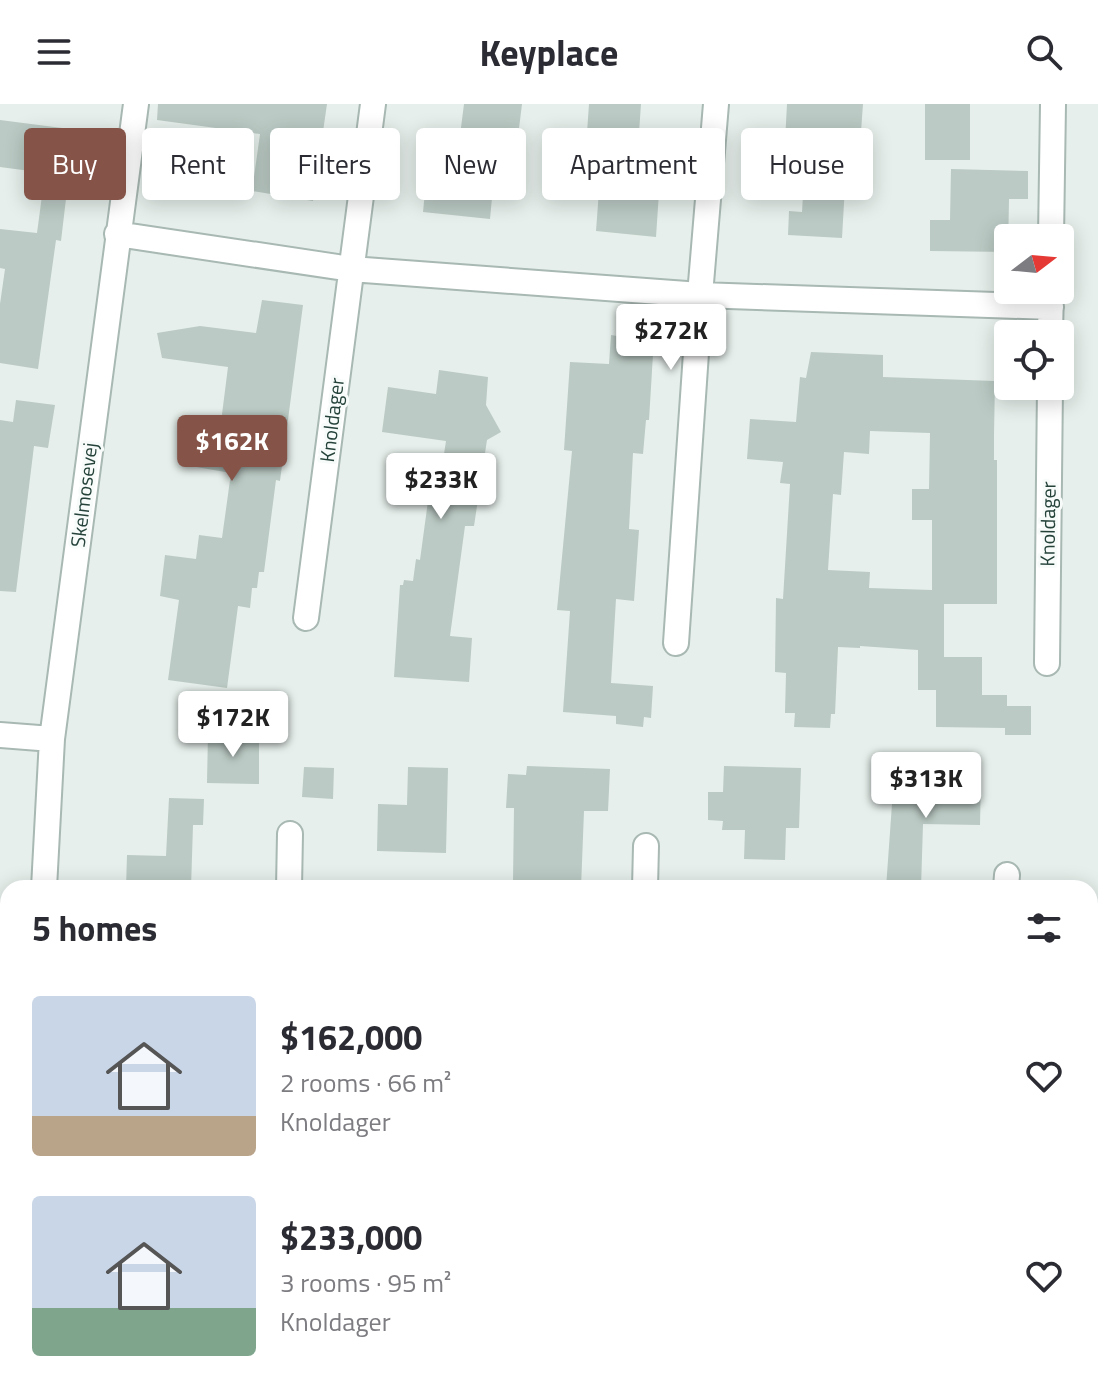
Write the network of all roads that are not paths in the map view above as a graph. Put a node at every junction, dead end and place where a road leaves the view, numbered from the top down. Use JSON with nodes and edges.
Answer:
{"nodes":[{"id":1,"x":136,"y":104,"type":"edge"},
{"id":2,"x":373,"y":104,"type":"edge"},
{"id":3,"x":716,"y":104,"type":"edge"},
{"id":4,"x":1053,"y":104,"type":"edge"},
{"id":5,"x":1051,"y":224,"type":"edge"},
{"id":6,"x":117,"y":234,"type":"junction"},
{"id":7,"x":351,"y":269,"type":"junction"},
{"id":8,"x":700,"y":295,"type":"junction"},
{"id":9,"x":994,"y":298,"type":"edge"},
{"id":10,"x":1050,"y":400,"type":"edge"},
{"id":11,"x":306,"y":618,"type":"dead end"},
{"id":12,"x":676,"y":643,"type":"dead end"},
{"id":13,"x":1047,"y":663,"type":"dead end"},
{"id":14,"x":0,"y":735,"type":"edge"},
{"id":15,"x":52,"y":739,"type":"junction"},
{"id":16,"x":290,"y":834,"type":"dead end"},
{"id":17,"x":646,"y":846,"type":"dead end"},
{"id":18,"x":44,"y":880,"type":"edge"},
{"id":19,"x":289,"y":880,"type":"edge"},
{"id":20,"x":645,"y":880,"type":"edge"}],
"edges":[{"from":1,"to":6,"type":"street","name":"Skelmosevej"},
{"from":2,"to":7,"type":"street","name":"Knoldager"},
{"from":3,"to":8,"type":"street"},
{"from":4,"to":5,"type":"street"},
{"from":6,"to":7,"type":"street"},
{"from":6,"to":15,"type":"street","name":"Skelmosevej"},
{"from":7,"to":8,"type":"street"},
{"from":7,"to":11,"type":"street","name":"Knoldager"},
{"from":8,"to":9,"type":"street"},
{"from":8,"to":12,"type":"street"},
{"from":10,"to":13,"type":"street","name":"Knoldager"},
{"from":14,"to":15,"type":"street"},
{"from":15,"to":18,"type":"street","name":"Skelmosevej"},
{"from":16,"to":19,"type":"street"},
{"from":17,"to":20,"type":"street"}]}
